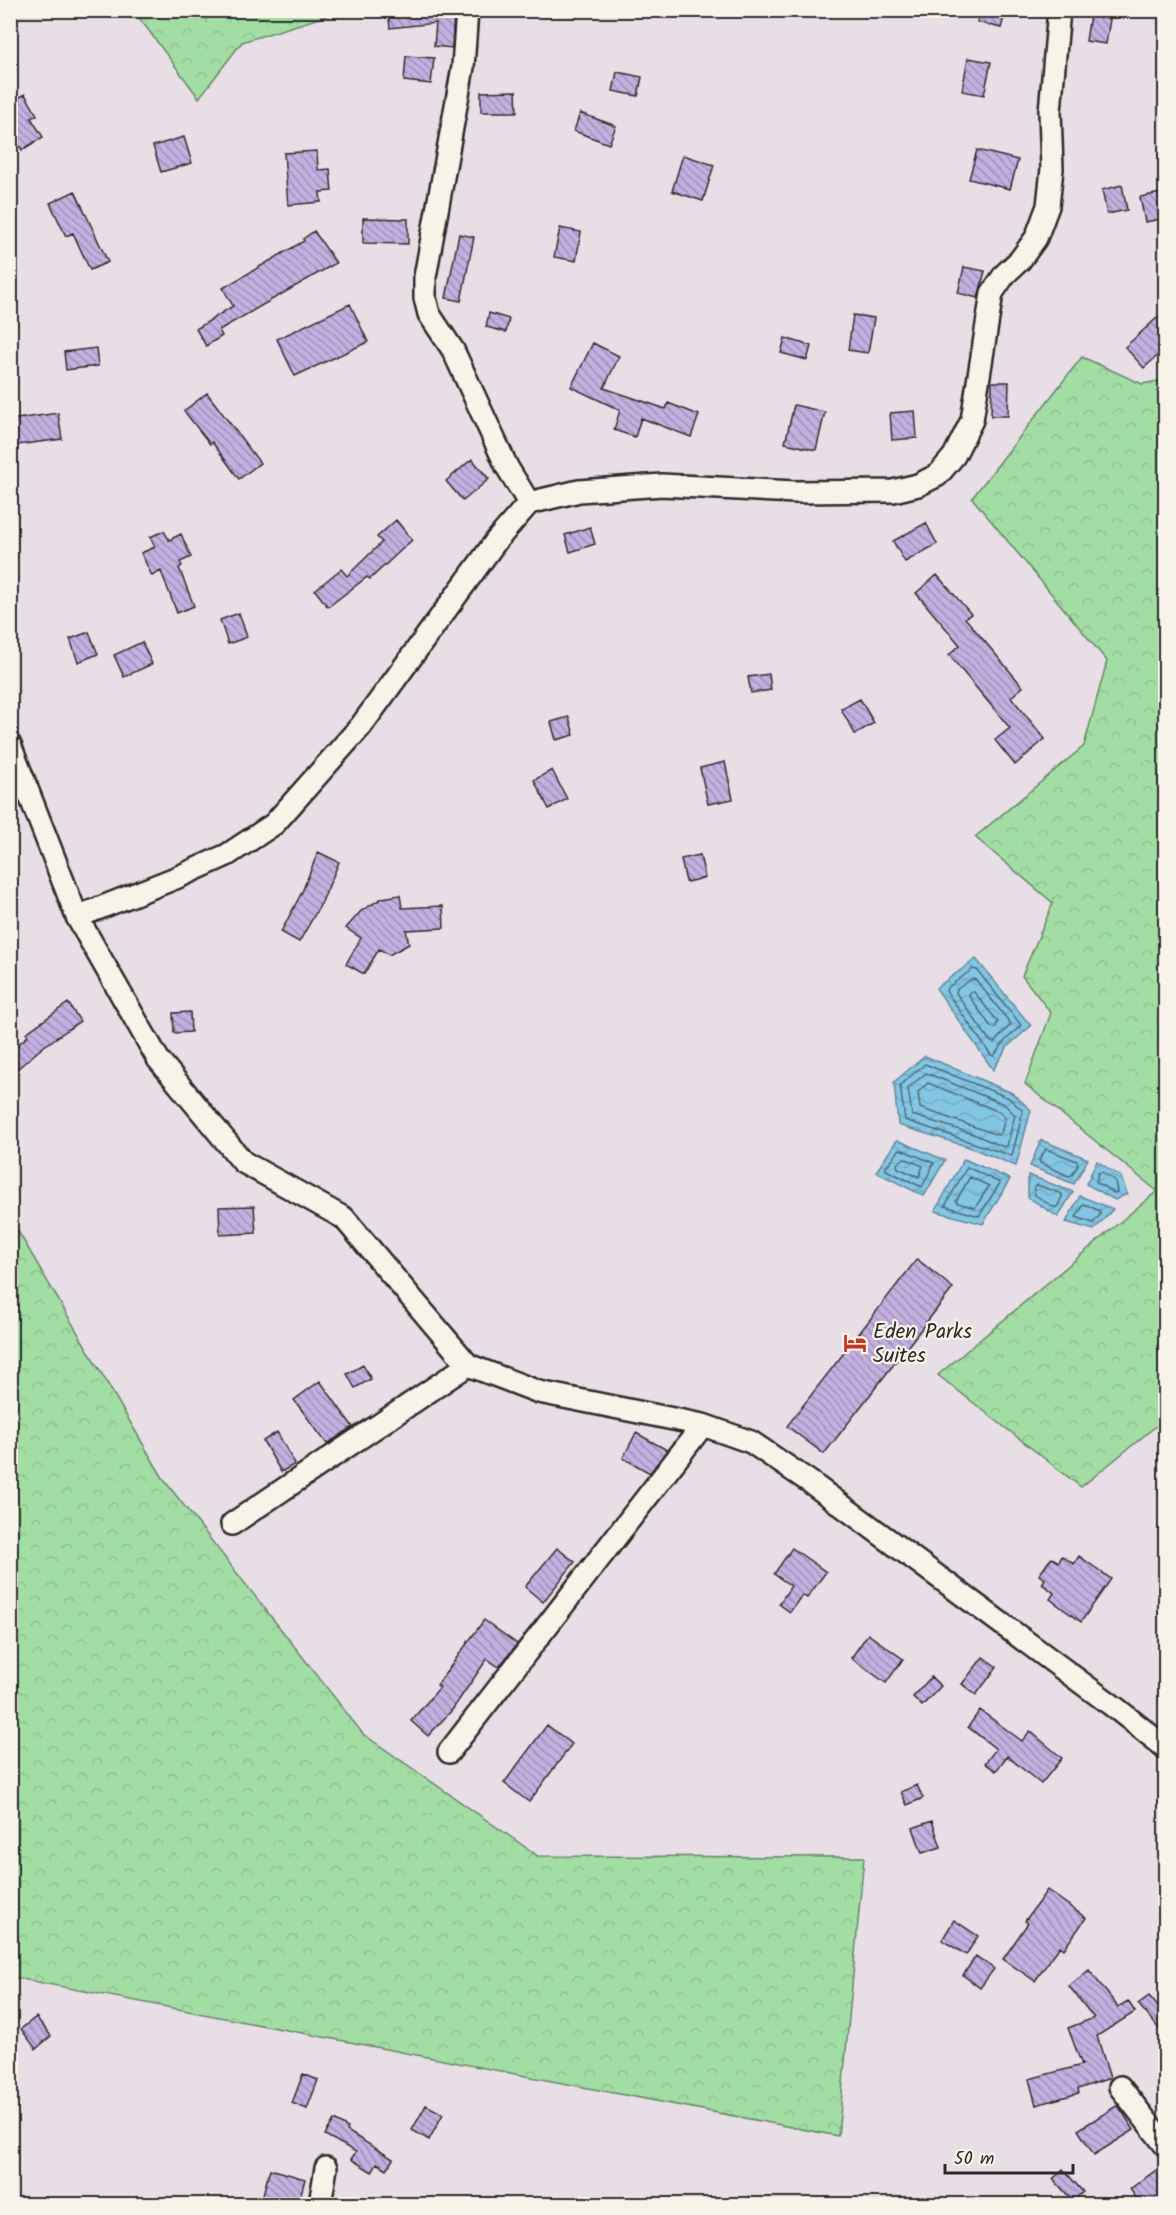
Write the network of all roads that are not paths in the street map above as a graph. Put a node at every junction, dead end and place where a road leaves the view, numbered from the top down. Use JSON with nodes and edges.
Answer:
{"nodes":[{"id":1,"x":467,"y":10,"type":"edge"},
{"id":2,"x":1059,"y":10,"type":"edge"},
{"id":3,"x":529,"y":503,"type":"junction"},
{"id":4,"x":10,"y":745,"type":"edge"},
{"id":5,"x":77,"y":917,"type":"junction"},
{"id":6,"x":468,"y":1365,"type":"junction"},
{"id":7,"x":703,"y":1425,"type":"junction"},
{"id":8,"x":232,"y":1524,"type":"dead end"},
{"id":9,"x":1166,"y":1748,"type":"edge"},
{"id":10,"x":449,"y":1752,"type":"dead end"},
{"id":11,"x":1120,"y":2087,"type":"dead end"},
{"id":12,"x":1166,"y":2146,"type":"edge"},
{"id":13,"x":326,"y":2168,"type":"dead end"},
{"id":14,"x":320,"y":2205,"type":"edge"}],
"edges":[{"from":1,"to":3,"type":"street"},
{"from":2,"to":3,"type":"street"},
{"from":3,"to":5,"type":"street"},
{"from":4,"to":5,"type":"street"},
{"from":5,"to":6,"type":"street"},
{"from":6,"to":7,"type":"street"},
{"from":6,"to":8,"type":"street"},
{"from":7,"to":9,"type":"street"},
{"from":7,"to":10,"type":"street"},
{"from":11,"to":12,"type":"street"},
{"from":13,"to":14,"type":"street"}]}
